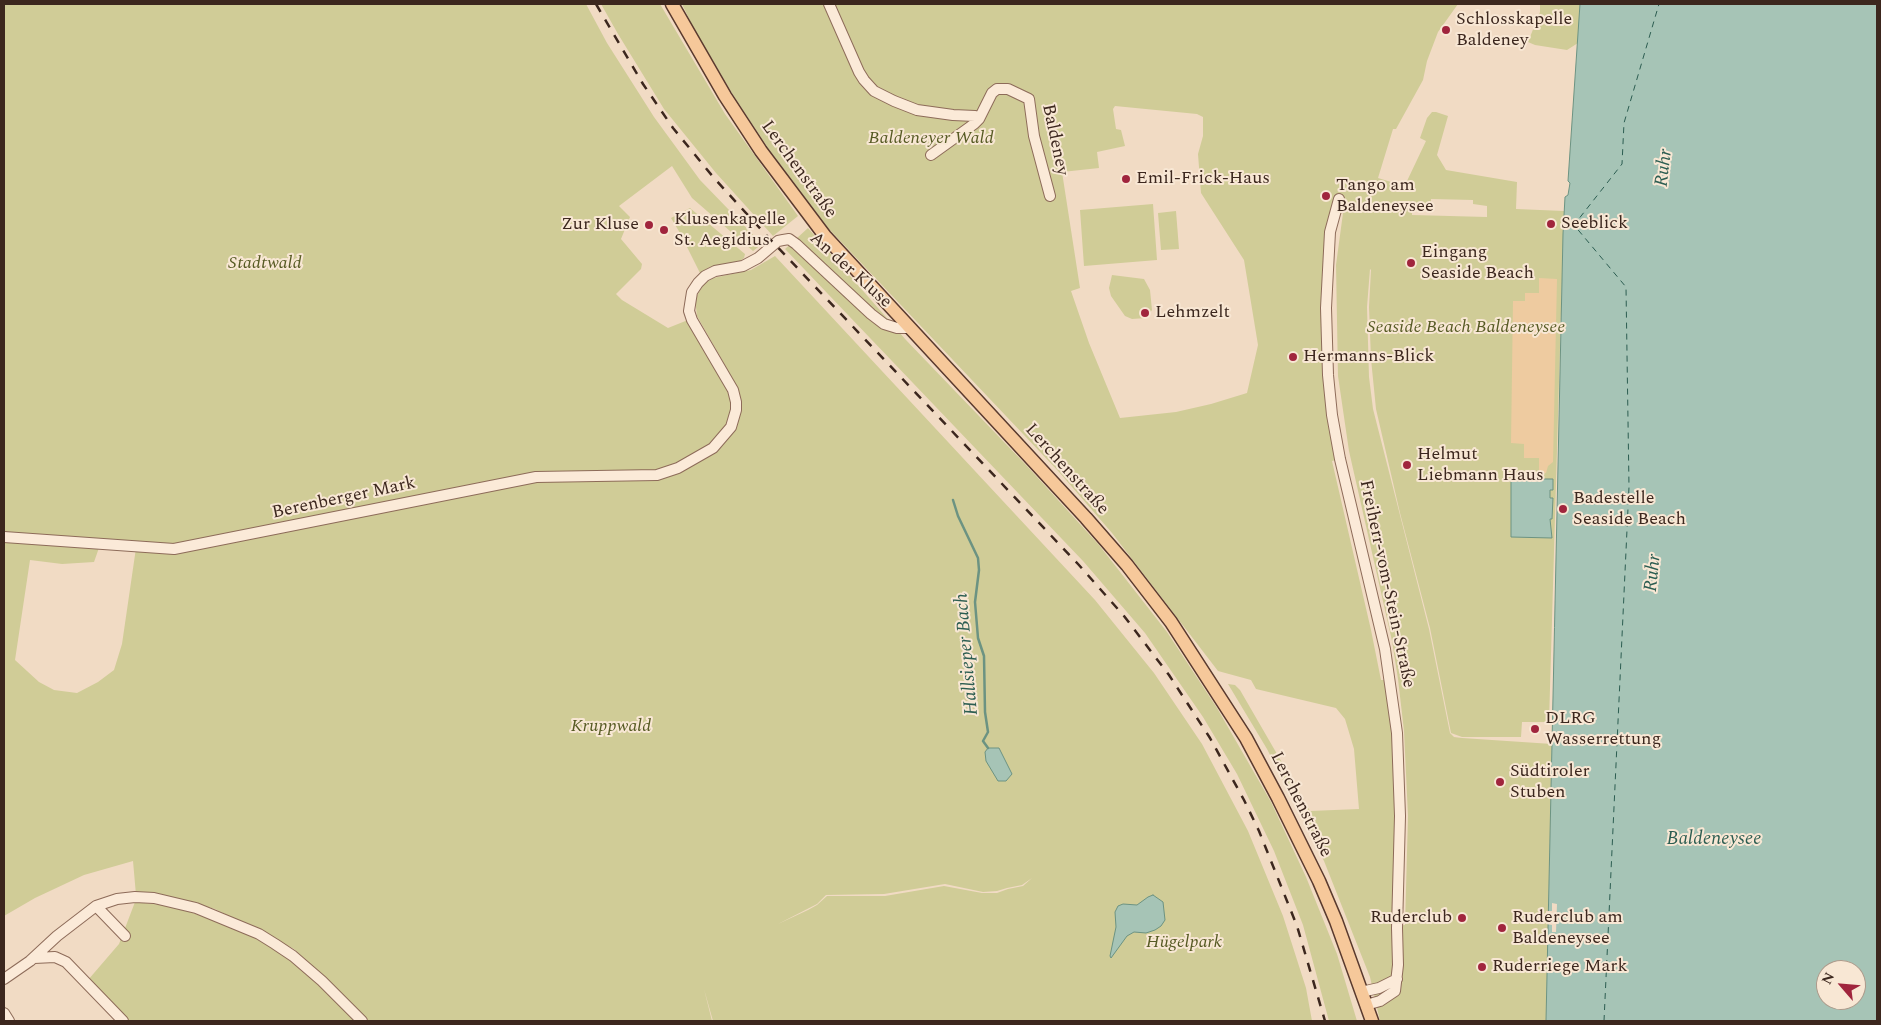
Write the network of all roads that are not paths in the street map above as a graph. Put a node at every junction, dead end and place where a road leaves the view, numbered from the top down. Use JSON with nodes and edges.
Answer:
{"nodes":[{"id":1,"x":672,"y":4,"type":"edge"},
{"id":2,"x":829,"y":4,"type":"edge"},
{"id":3,"x":979,"y":119,"type":"junction"},
{"id":4,"x":931,"y":155,"type":"dead end"},
{"id":5,"x":1050,"y":196,"type":"dead end"},
{"id":6,"x":1338,"y":199,"type":"dead end"},
{"id":7,"x":909,"y":328,"type":"junction"},
{"id":8,"x":688,"y":463,"type":"joint"},
{"id":9,"x":4,"y":537,"type":"edge"},
{"id":10,"x":96,"y":906,"type":"junction"},
{"id":11,"x":126,"y":936,"type":"dead end"},
{"id":12,"x":34,"y":958,"type":"junction"},
{"id":13,"x":4,"y":979,"type":"edge"},
{"id":14,"x":1397,"y":979,"type":"junction"},
{"id":15,"x":1361,"y":992,"type":"junction"},
{"id":16,"x":1366,"y":1005,"type":"junction"},
{"id":17,"x":4,"y":1013,"type":"edge"},
{"id":18,"x":9,"y":1021,"type":"edge"},
{"id":19,"x":124,"y":1021,"type":"edge"},
{"id":20,"x":362,"y":1021,"type":"edge"},
{"id":21,"x":1372,"y":1021,"type":"edge"}],
"edges":[{"from":1,"to":7,"type":"main road","name":"Lerchenstraße"},
{"from":2,"to":3,"type":"street"},
{"from":3,"to":4,"type":"street","name":"Baldeney"},
{"from":3,"to":5,"type":"street","name":"Baldeney"},
{"from":6,"to":14,"type":"street","name":"Freiherr-vom-Stein-Straße"},
{"from":7,"to":8,"type":"street","name":"An der Kluse"},
{"from":7,"to":15,"type":"main road","name":"Lerchenstraße"},
{"from":8,"to":9,"type":"street","name":"Berenberger Mark"},
{"from":10,"to":11,"type":"street"},
{"from":10,"to":12,"type":"street"},
{"from":10,"to":20,"type":"street"},
{"from":12,"to":13,"type":"street"},
{"from":12,"to":19,"type":"street"},
{"from":14,"to":15,"type":"street"},
{"from":14,"to":16,"type":"street"},
{"from":15,"to":16,"type":"main road","name":"Lerchenstraße"},
{"from":16,"to":21,"type":"main road"},
{"from":17,"to":18,"type":"street"}]}
